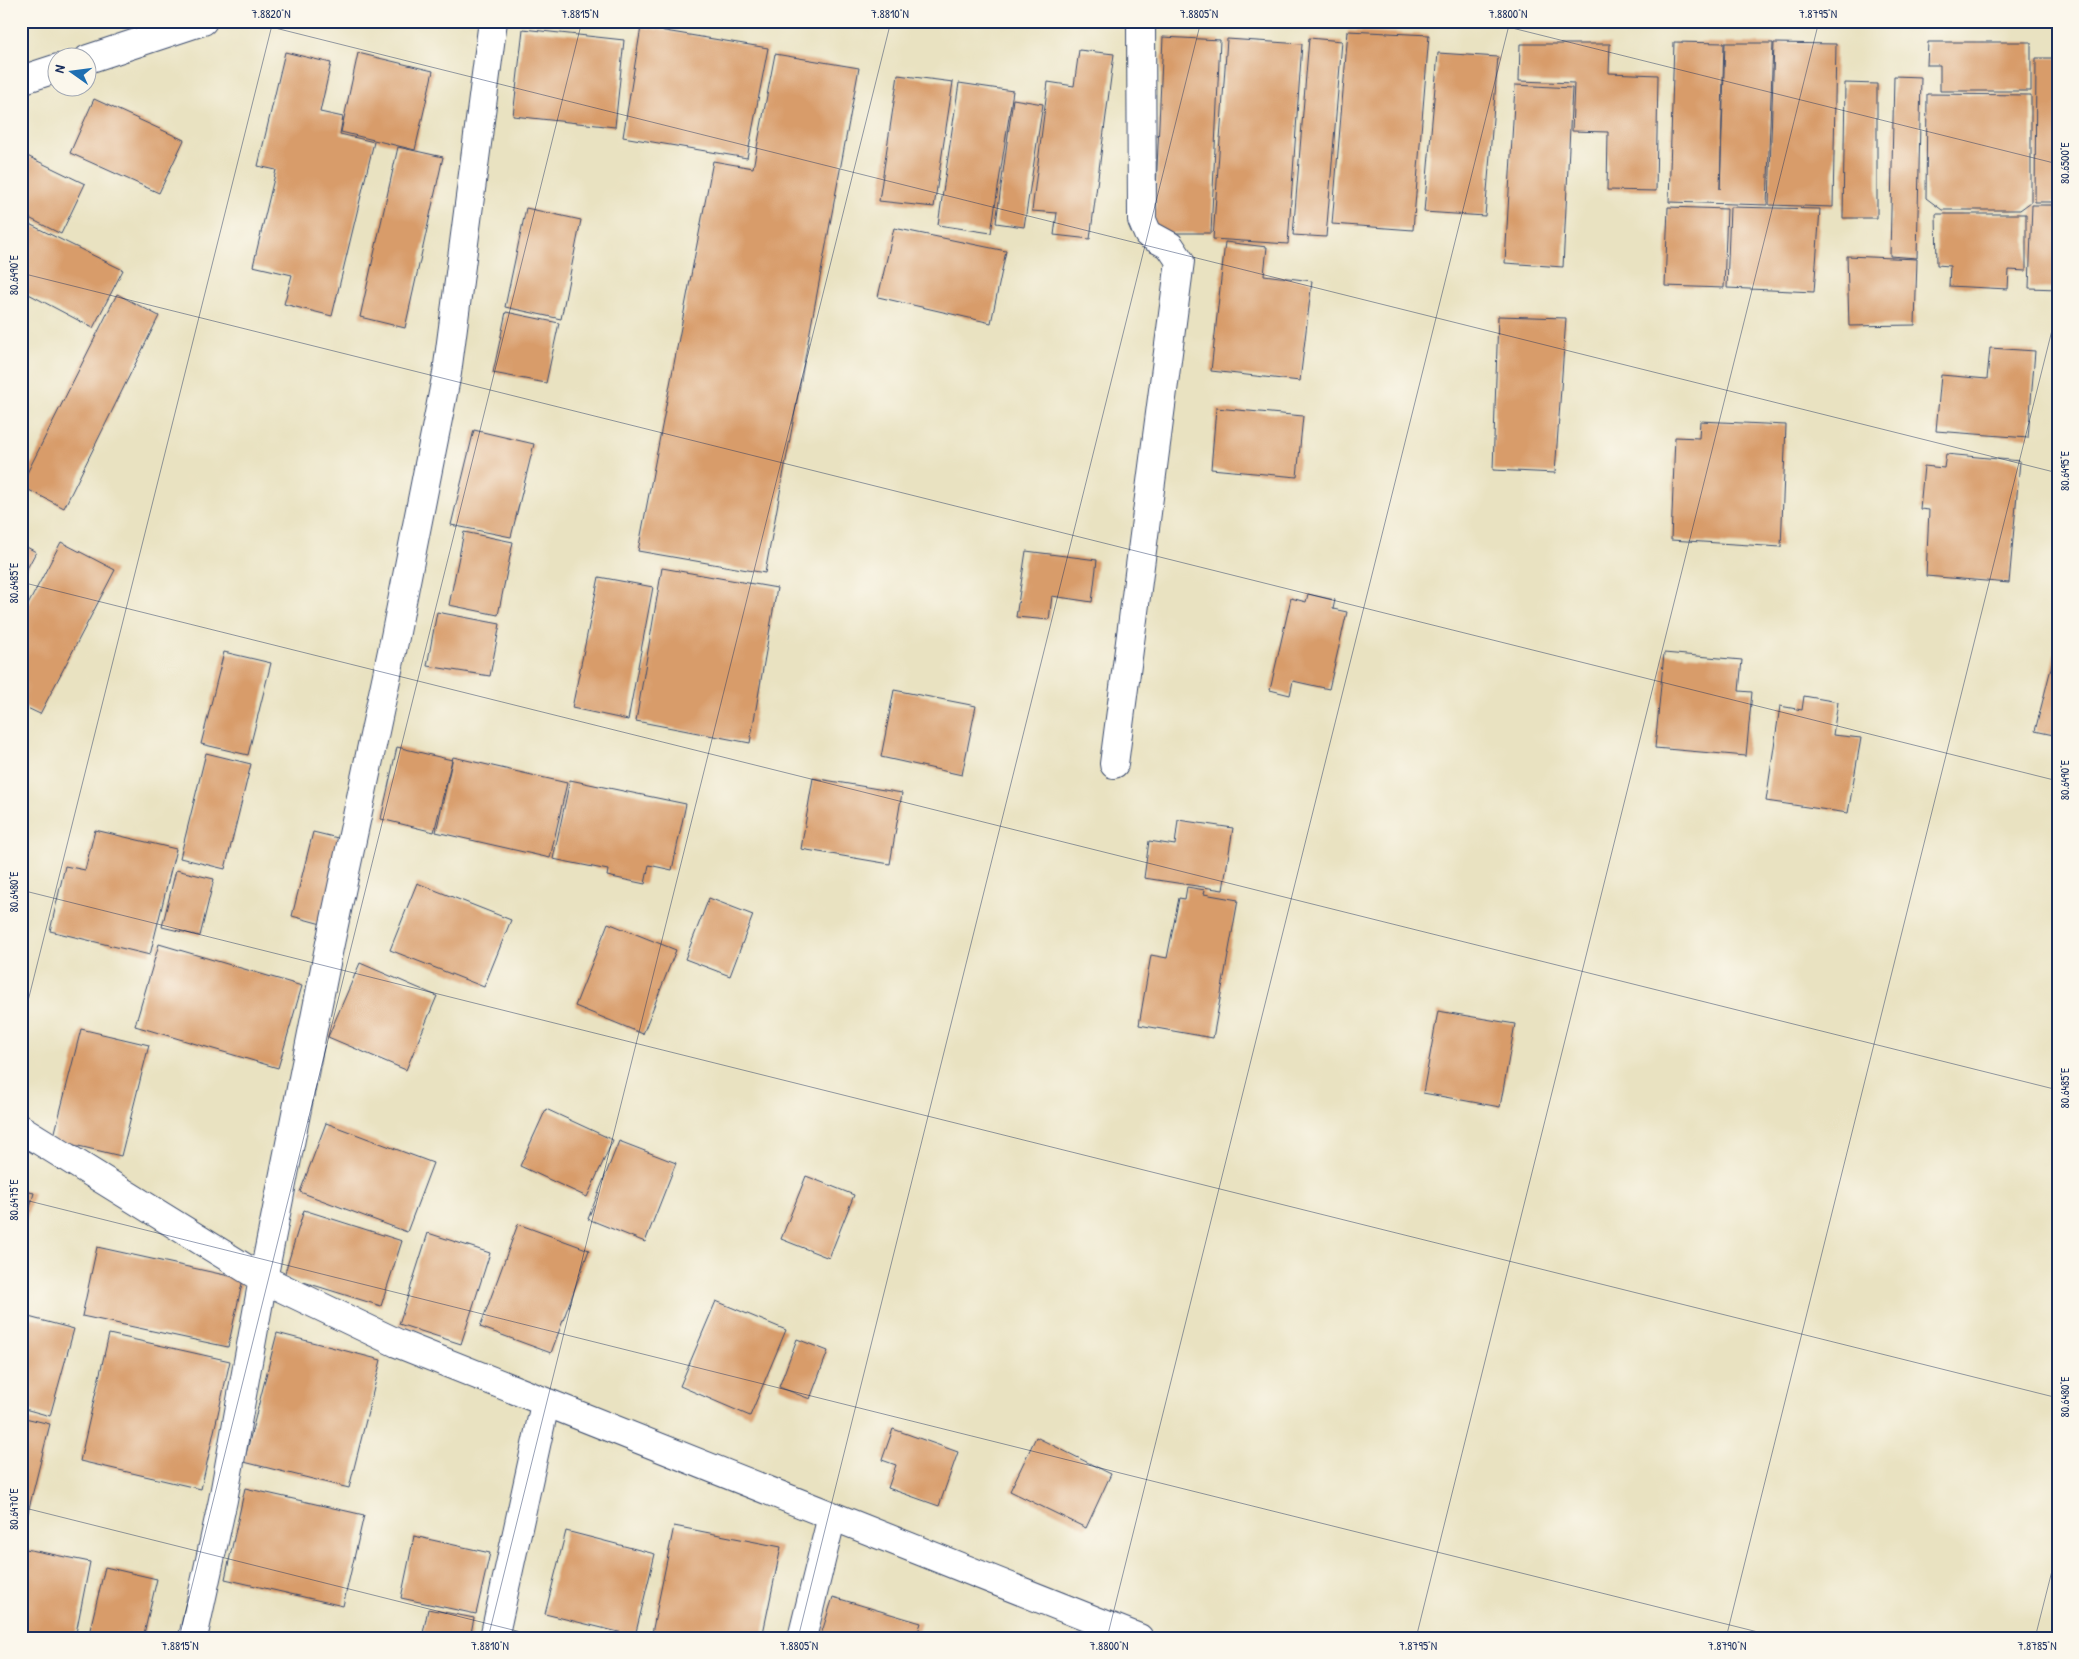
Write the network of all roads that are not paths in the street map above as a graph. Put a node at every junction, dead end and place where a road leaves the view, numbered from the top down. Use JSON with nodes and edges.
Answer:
{"nodes":[{"id":1,"x":203,"y":21,"type":"edge"},
{"id":2,"x":493,"y":21,"type":"edge"},
{"id":3,"x":1141,"y":21,"type":"edge"},
{"id":4,"x":98,"y":56,"type":"edge"},
{"id":5,"x":48,"y":71,"type":"edge"},
{"id":6,"x":21,"y":80,"type":"edge"},
{"id":7,"x":1114,"y":764,"type":"dead end"},
{"id":8,"x":21,"y":1130,"type":"edge"},
{"id":9,"x":263,"y":1279,"type":"junction"},
{"id":10,"x":545,"y":1404,"type":"junction"},
{"id":11,"x":832,"y":1516,"type":"junction"},
{"id":12,"x":193,"y":1638,"type":"edge"},
{"id":13,"x":494,"y":1638,"type":"edge"},
{"id":14,"x":802,"y":1638,"type":"edge"},
{"id":15,"x":1139,"y":1638,"type":"edge"}],
"edges":[{"from":1,"to":4,"type":"street"},
{"from":2,"to":9,"type":"street"},
{"from":3,"to":7,"type":"street"},
{"from":5,"to":6,"type":"street"},
{"from":8,"to":9,"type":"street"},
{"from":9,"to":10,"type":"street"},
{"from":9,"to":12,"type":"street"},
{"from":10,"to":11,"type":"street"},
{"from":10,"to":13,"type":"street"},
{"from":11,"to":14,"type":"street"},
{"from":11,"to":15,"type":"street"}]}
